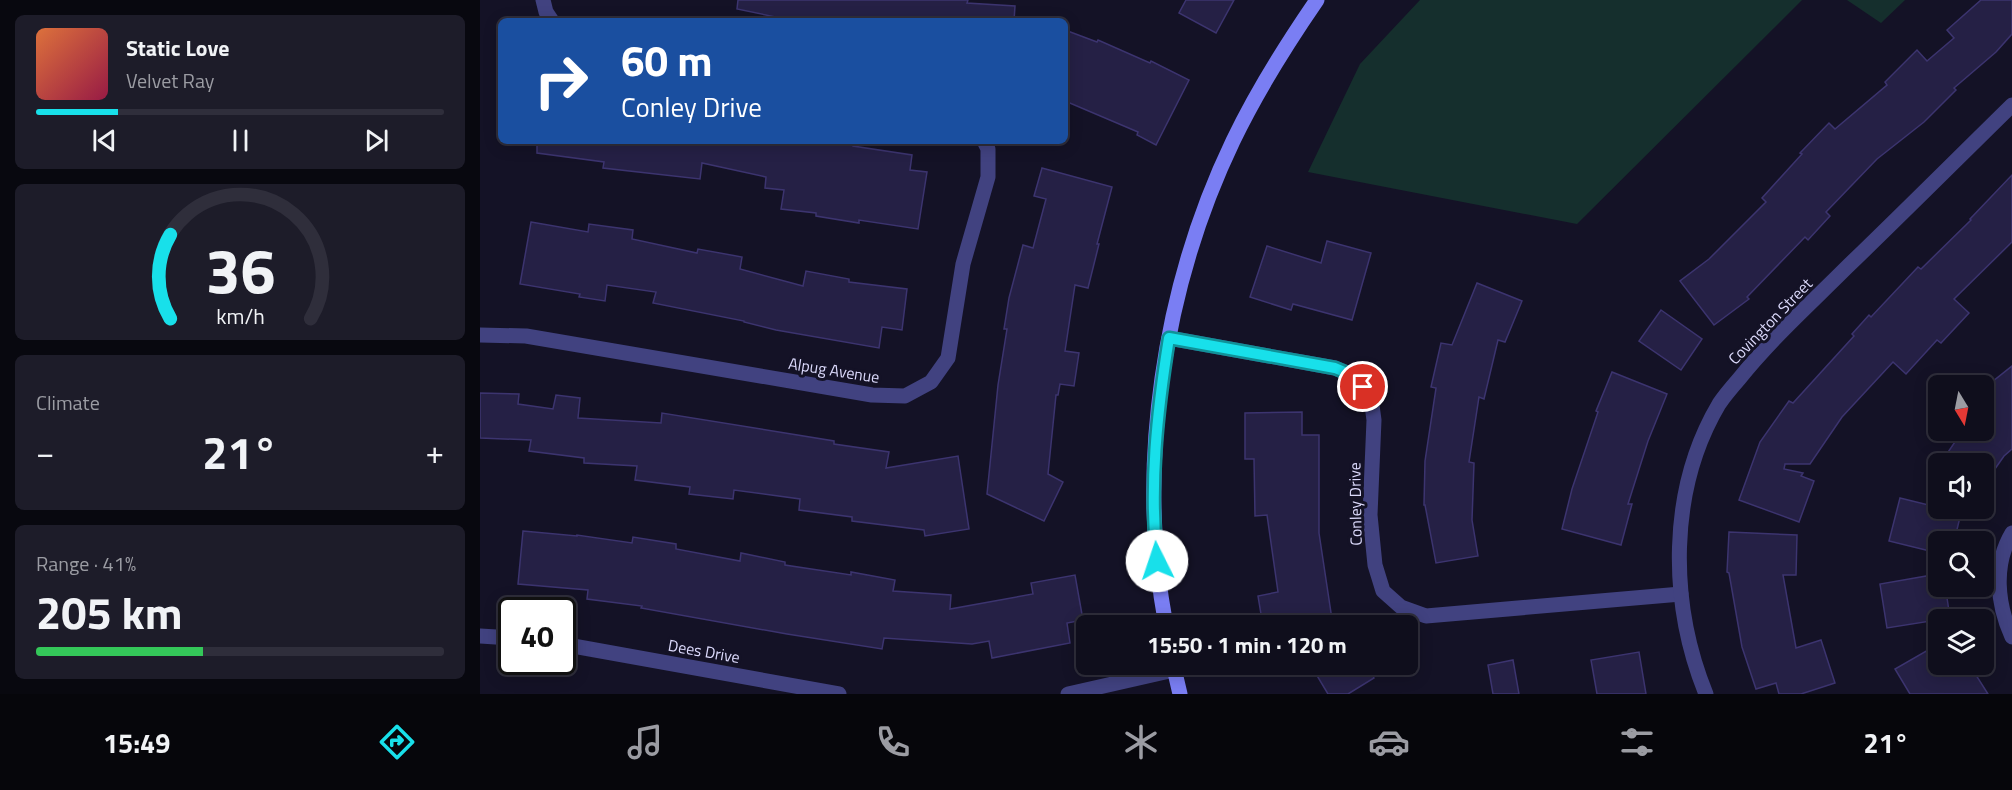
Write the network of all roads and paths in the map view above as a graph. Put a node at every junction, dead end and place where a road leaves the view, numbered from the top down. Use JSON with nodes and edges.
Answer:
{"nodes":[{"id":1,"x":543,"y":0,"type":"edge"},
{"id":2,"x":1317,"y":0,"type":"edge"},
{"id":3,"x":550,"y":18,"type":"edge"},
{"id":4,"x":2012,"y":105,"type":"edge"},
{"id":5,"x":986,"y":144,"type":"edge"},
{"id":6,"x":480,"y":335,"type":"edge"},
{"id":7,"x":1169,"y":338,"type":"junction"},
{"id":8,"x":2012,"y":533,"type":"edge"},
{"id":9,"x":1681,"y":594,"type":"junction"},
{"id":10,"x":1165,"y":615,"type":"edge"},
{"id":11,"x":480,"y":636,"type":"edge"},
{"id":12,"x":498,"y":637,"type":"edge"},
{"id":13,"x":2012,"y":637,"type":"edge"},
{"id":14,"x":576,"y":647,"type":"edge"},
{"id":15,"x":1143,"y":675,"type":"edge"},
{"id":16,"x":1176,"y":675,"type":"edge"},
{"id":17,"x":839,"y":694,"type":"edge"},
{"id":18,"x":1068,"y":694,"type":"edge"},
{"id":19,"x":1180,"y":694,"type":"edge"},
{"id":20,"x":1706,"y":694,"type":"edge"}],
"edges":[{"from":1,"to":3,"type":"street"},
{"from":2,"to":7,"type":"street"},
{"from":4,"to":9,"type":"street","name":"Covington Street"},
{"from":5,"to":6,"type":"street","name":"Alpug Avenue"},
{"from":7,"to":9,"type":"street","name":"Conley Drive"},
{"from":7,"to":10,"type":"street"},
{"from":8,"to":13,"type":"street"},
{"from":9,"to":20,"type":"street","name":"Covington Street"},
{"from":11,"to":12,"type":"street"},
{"from":14,"to":17,"type":"street","name":"Dees Drive"},
{"from":15,"to":18,"type":"street"},
{"from":16,"to":19,"type":"street"}]}
